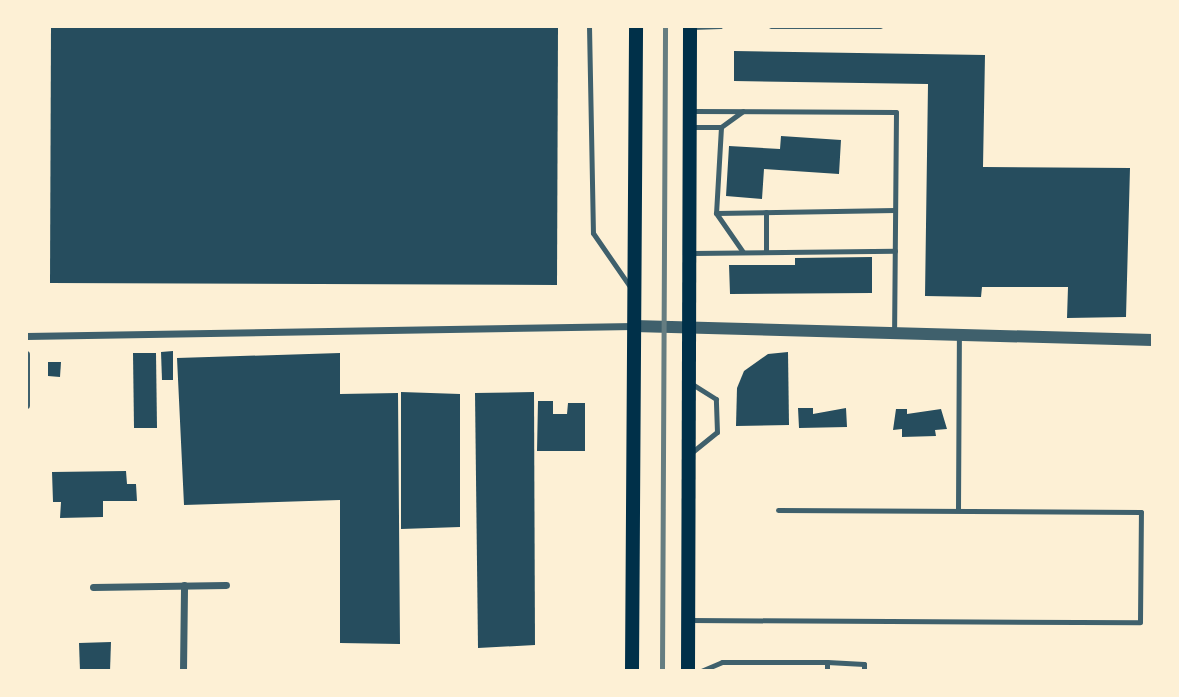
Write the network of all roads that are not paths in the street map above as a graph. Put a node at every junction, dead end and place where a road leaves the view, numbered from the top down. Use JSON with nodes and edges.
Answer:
{"nodes":[{"id":1,"x":589,"y":26,"type":"edge"},
{"id":2,"x":636,"y":26,"type":"edge"},
{"id":3,"x":720,"y":26,"type":"edge"},
{"id":4,"x":772,"y":26,"type":"edge"},
{"id":5,"x":880,"y":26,"type":"edge"},
{"id":6,"x":690,"y":27,"type":"edge"},
{"id":7,"x":689,"y":111,"type":"junction"},
{"id":8,"x":743,"y":111,"type":"junction"},
{"id":9,"x":688,"y":127,"type":"junction"},
{"id":10,"x":721,"y":127,"type":"junction"},
{"id":11,"x":895,"y":210,"type":"junction"},
{"id":12,"x":766,"y":212,"type":"junction"},
{"id":13,"x":716,"y":213,"type":"junction"},
{"id":14,"x":743,"y":251,"type":"junction"},
{"id":15,"x":766,"y":251,"type":"junction"},
{"id":16,"x":895,"y":251,"type":"junction"},
{"id":17,"x":687,"y":253,"type":"junction"},
{"id":18,"x":633,"y":291,"type":"junction"},
{"id":19,"x":634,"y":326,"type":"junction"},
{"id":20,"x":686,"y":328,"type":"junction"},
{"id":21,"x":894,"y":332,"type":"junction"},
{"id":22,"x":959,"y":334,"type":"junction"},
{"id":23,"x":26,"y":336,"type":"edge"},
{"id":24,"x":1153,"y":340,"type":"edge"},
{"id":25,"x":26,"y":354,"type":"edge"},
{"id":26,"x":686,"y":381,"type":"junction"},
{"id":27,"x":26,"y":405,"type":"edge"},
{"id":28,"x":687,"y":457,"type":"junction"},
{"id":29,"x":778,"y":510,"type":"dead end"},
{"id":30,"x":958,"y":510,"type":"junction"},
{"id":31,"x":226,"y":584,"type":"dead end"},
{"id":32,"x":184,"y":585,"type":"junction"},
{"id":33,"x":93,"y":587,"type":"dead end"},
{"id":34,"x":688,"y":620,"type":"junction"},
{"id":35,"x":827,"y":662,"type":"junction"},
{"id":36,"x":183,"y":671,"type":"edge"},
{"id":37,"x":632,"y":671,"type":"edge"},
{"id":38,"x":688,"y":671,"type":"edge"},
{"id":39,"x":701,"y":671,"type":"edge"},
{"id":40,"x":827,"y":671,"type":"edge"},
{"id":41,"x":864,"y":671,"type":"edge"}],
"edges":[{"from":1,"to":18,"type":"lane"},
{"from":2,"to":18,"type":"main road"},
{"from":3,"to":6,"type":"lane"},
{"from":4,"to":5,"type":"lane"},
{"from":6,"to":7,"type":"main road"},
{"from":7,"to":8,"type":"lane"},
{"from":7,"to":9,"type":"main road"},
{"from":8,"to":10,"type":"lane"},
{"from":8,"to":11,"type":"lane"},
{"from":9,"to":10,"type":"lane"},
{"from":9,"to":17,"type":"main road"},
{"from":10,"to":13,"type":"lane"},
{"from":11,"to":12,"type":"lane"},
{"from":11,"to":16,"type":"lane"},
{"from":12,"to":13,"type":"lane"},
{"from":12,"to":15,"type":"lane"},
{"from":13,"to":14,"type":"lane"},
{"from":14,"to":15,"type":"lane"},
{"from":14,"to":17,"type":"lane"},
{"from":15,"to":16,"type":"lane"},
{"from":16,"to":21,"type":"lane"},
{"from":17,"to":20,"type":"main road"},
{"from":18,"to":19,"type":"main road"},
{"from":19,"to":20,"type":"street"},
{"from":19,"to":23,"type":"street"},
{"from":19,"to":37,"type":"main road"},
{"from":20,"to":21,"type":"street"},
{"from":20,"to":26,"type":"main road"},
{"from":21,"to":22,"type":"street"},
{"from":22,"to":24,"type":"street"},
{"from":22,"to":30,"type":"lane"},
{"from":25,"to":27,"type":"street"},
{"from":26,"to":28,"type":"main road"},
{"from":26,"to":28,"type":"lane"},
{"from":28,"to":34,"type":"main road"},
{"from":29,"to":30,"type":"lane"},
{"from":30,"to":34,"type":"lane"},
{"from":31,"to":32,"type":"street"},
{"from":32,"to":33,"type":"street"},
{"from":32,"to":36,"type":"street"},
{"from":34,"to":38,"type":"main road"},
{"from":35,"to":39,"type":"lane"},
{"from":35,"to":40,"type":"lane"},
{"from":35,"to":41,"type":"lane"}]}
